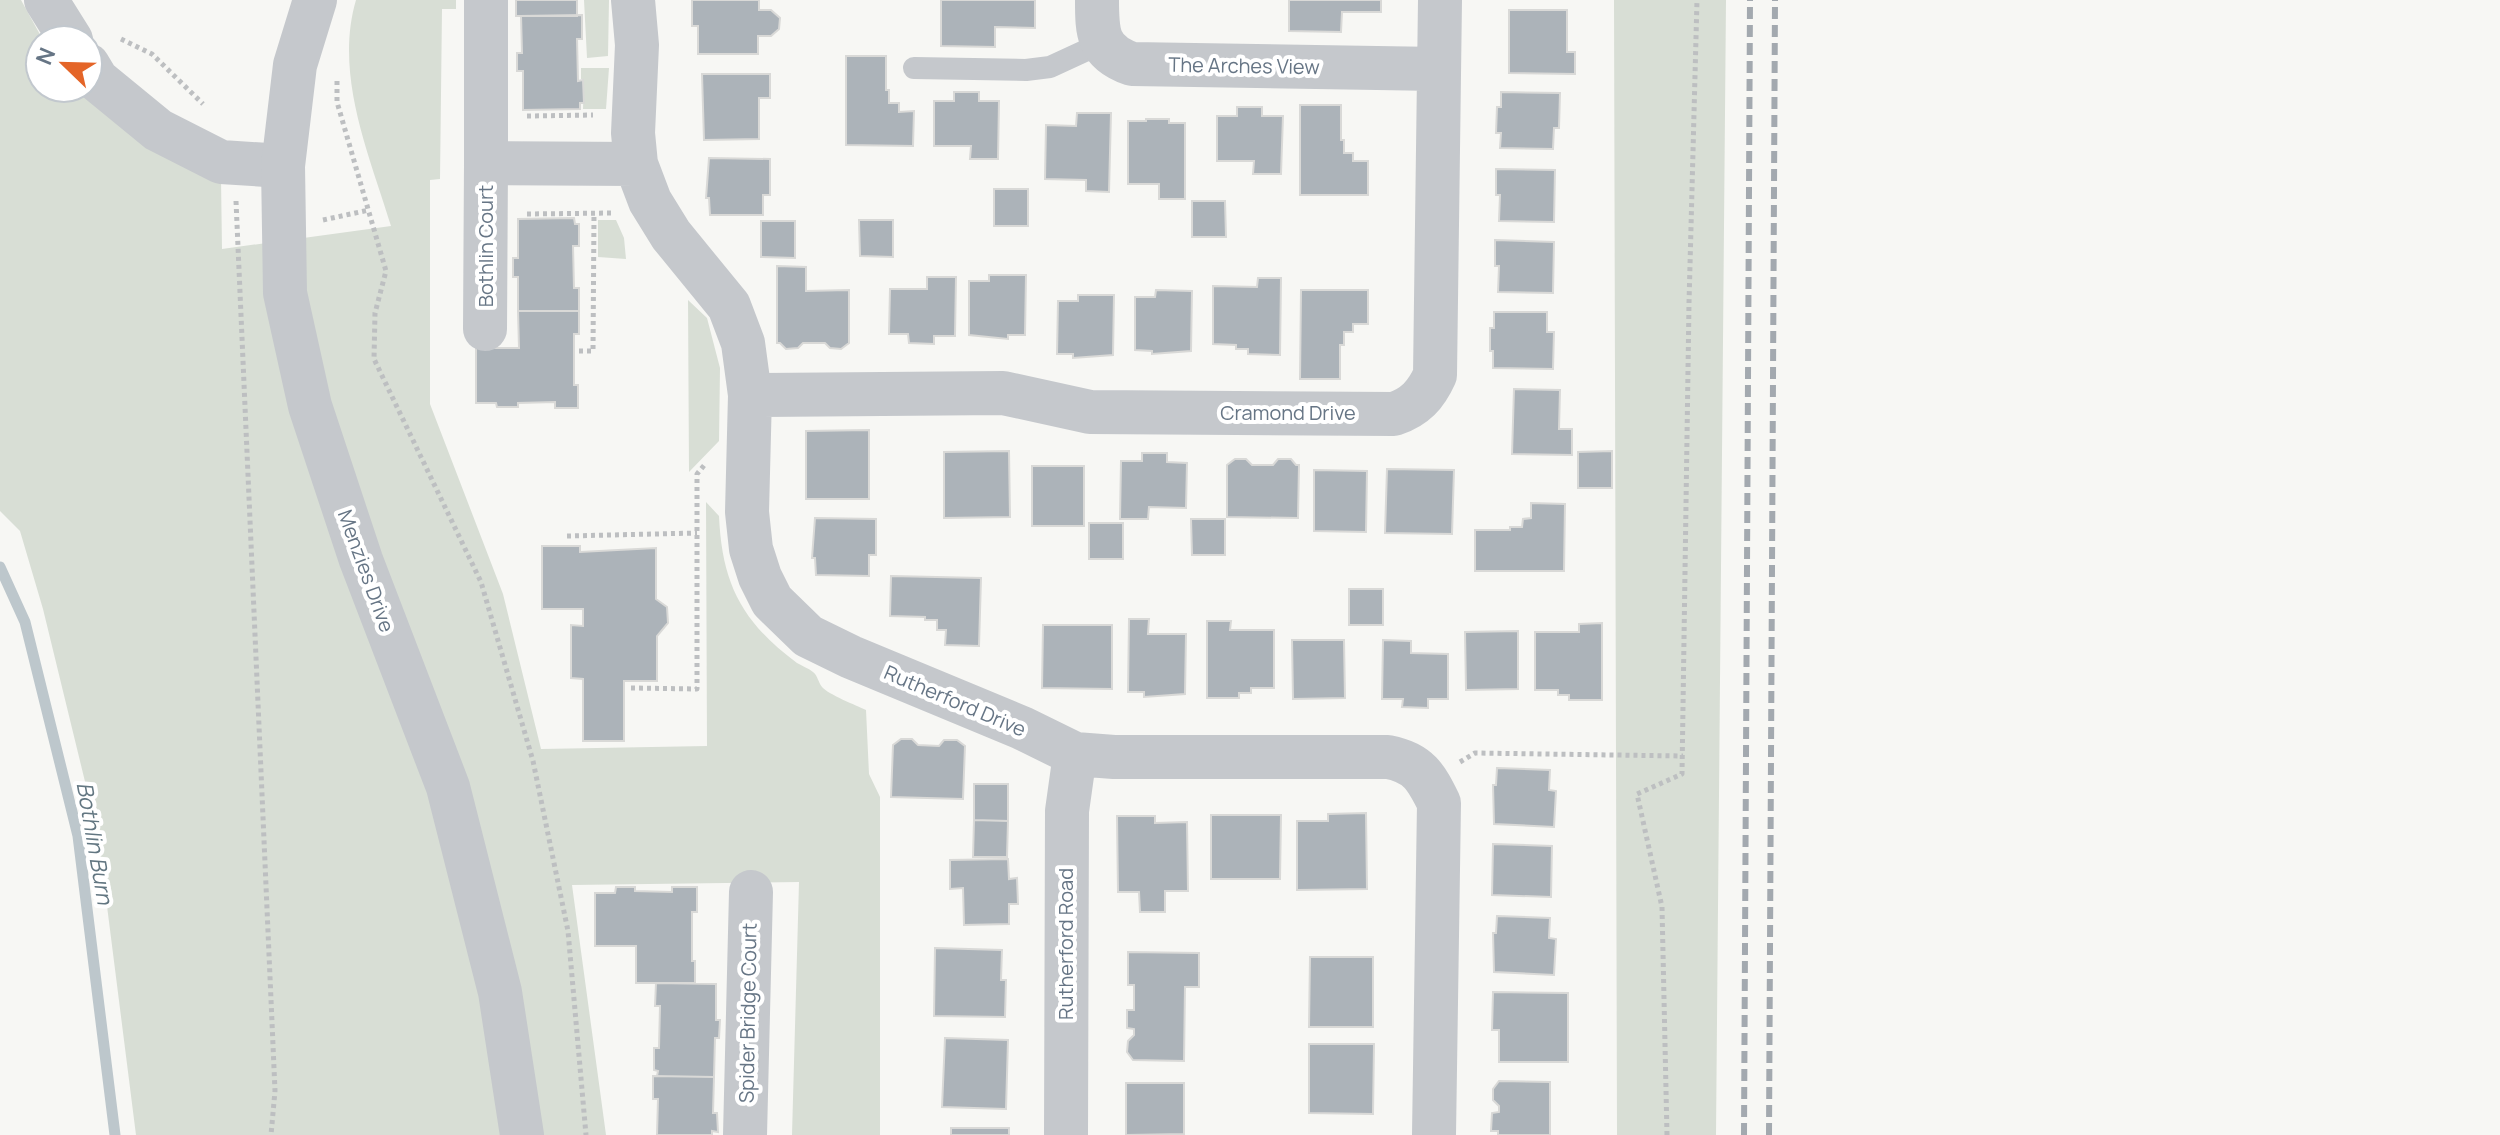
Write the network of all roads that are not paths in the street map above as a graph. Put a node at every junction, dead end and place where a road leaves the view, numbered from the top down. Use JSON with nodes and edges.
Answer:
{"nodes":[{"id":1,"x":46,"y":0,"type":"edge"},
{"id":2,"x":315,"y":0,"type":"edge"},
{"id":3,"x":486,"y":0,"type":"edge"},
{"id":4,"x":633,"y":0,"type":"edge"},
{"id":5,"x":1097,"y":0,"type":"edge"},
{"id":6,"x":1440,"y":0,"type":"edge"},
{"id":7,"x":61,"y":24,"type":"edge"},
{"id":8,"x":1102,"y":43,"type":"junction"},
{"id":9,"x":914,"y":68,"type":"dead end"},
{"id":10,"x":1438,"y":69,"type":"junction"},
{"id":11,"x":104,"y":86,"type":"edge"},
{"id":12,"x":486,"y":163,"type":"junction"},
{"id":13,"x":636,"y":164,"type":"junction"},
{"id":14,"x":283,"y":166,"type":"junction"},
{"id":15,"x":485,"y":329,"type":"dead end"},
{"id":16,"x":750,"y":395,"type":"junction"},
{"id":17,"x":1075,"y":754,"type":"junction"},
{"id":18,"x":751,"y":892,"type":"dead end"},
{"id":19,"x":522,"y":1135,"type":"edge"},
{"id":20,"x":745,"y":1135,"type":"edge"},
{"id":21,"x":1066,"y":1135,"type":"edge"},
{"id":22,"x":1434,"y":1135,"type":"edge"}],
"edges":[{"from":1,"to":7,"type":"street"},
{"from":2,"to":14,"type":"street","name":"Menzies Drive"},
{"from":3,"to":12,"type":"street","name":"Bothlin Court"},
{"from":4,"to":13,"type":"street","name":"Rutherford Drive"},
{"from":5,"to":8,"type":"street"},
{"from":6,"to":10,"type":"street","name":"Cramond Drive"},
{"from":8,"to":9,"type":"lane"},
{"from":8,"to":10,"type":"street","name":"The Arches View"},
{"from":10,"to":16,"type":"street","name":"Cramond Drive"},
{"from":11,"to":14,"type":"street"},
{"from":12,"to":13,"type":"street","name":"Bothlin Court"},
{"from":12,"to":15,"type":"street","name":"Bothlin Court"},
{"from":13,"to":16,"type":"street","name":"Rutherford Drive"},
{"from":14,"to":19,"type":"street","name":"Menzies Drive"},
{"from":16,"to":17,"type":"street","name":"Rutherford Drive"},
{"from":17,"to":21,"type":"street","name":"Rutherford Road"},
{"from":17,"to":22,"type":"street","name":"Rutherford Drive"},
{"from":18,"to":20,"type":"street","name":"Spider Bridge Court"}]}
